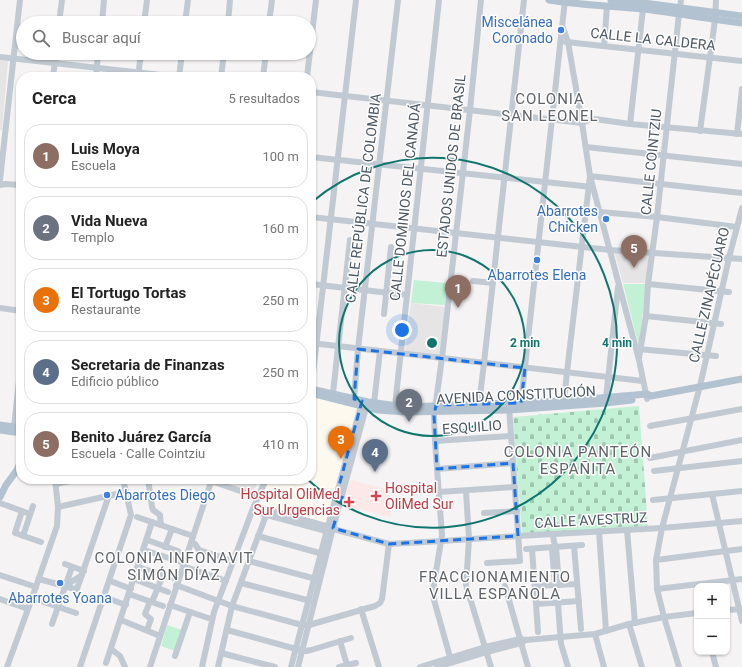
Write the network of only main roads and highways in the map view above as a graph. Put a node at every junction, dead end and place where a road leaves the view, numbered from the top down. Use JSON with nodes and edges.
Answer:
{"nodes":[{"id":1,"x":548,"y":0,"type":"edge"},
{"id":2,"x":565,"y":1,"type":"edge"},
{"id":3,"x":609,"y":3,"type":"edge"},
{"id":4,"x":644,"y":4,"type":"edge"},
{"id":5,"x":680,"y":7,"type":"edge"},
{"id":6,"x":715,"y":16,"type":"junction"},
{"id":7,"x":742,"y":16,"type":"edge"},
{"id":8,"x":742,"y":23,"type":"edge"},
{"id":9,"x":742,"y":379,"type":"edge"},
{"id":10,"x":316,"y":391,"type":"edge"},
{"id":11,"x":316,"y":391,"type":"edge"},
{"id":12,"x":648,"y":396,"type":"junction"},
{"id":13,"x":366,"y":404,"type":"junction"},
{"id":14,"x":509,"y":407,"type":"junction"},
{"id":15,"x":435,"y":408,"type":"junction"},
{"id":16,"x":0,"y":425,"type":"edge"},
{"id":17,"x":16,"y":428,"type":"edge"},
{"id":18,"x":0,"y":430,"type":"edge"},
{"id":19,"x":16,"y":432,"type":"edge"},
{"id":20,"x":16,"y":473,"type":"edge"},
{"id":21,"x":0,"y":495,"type":"edge"}],
"edges":[{"from":1,"to":2,"type":"main road"},
{"from":2,"to":3,"type":"main road"},
{"from":3,"to":4,"type":"main road"},
{"from":4,"to":5,"type":"main road"},
{"from":5,"to":6,"type":"main road"},
{"from":6,"to":7,"type":"main road"},
{"from":6,"to":8,"type":"main road"},
{"from":9,"to":12,"type":"main road","name":"AVENIDA CONSTITUCIÓN"},
{"from":10,"to":13,"type":"main road","name":"AVENIDA CONSTITUCIÓN"},
{"from":11,"to":13,"type":"main road","name":"AVENIDA CONSTITUCIÓN"},
{"from":12,"to":14,"type":"main road","name":"AVENIDA CONSTITUCIÓN"},
{"from":12,"to":14,"type":"main road","name":"AVENIDA CONSTITUCIÓN"},
{"from":13,"to":15,"type":"main road","name":"AVENIDA CONSTITUCIÓN"},
{"from":13,"to":15,"type":"main road","name":"AVENIDA CONSTITUCIÓN"},
{"from":14,"to":15,"type":"main road","name":"AVENIDA CONSTITUCIÓN"},
{"from":14,"to":15,"type":"main road","name":"AVENIDA CONSTITUCIÓN"},
{"from":16,"to":17,"type":"main road"},
{"from":18,"to":19,"type":"main road"},
{"from":20,"to":21,"type":"main road"}]}
